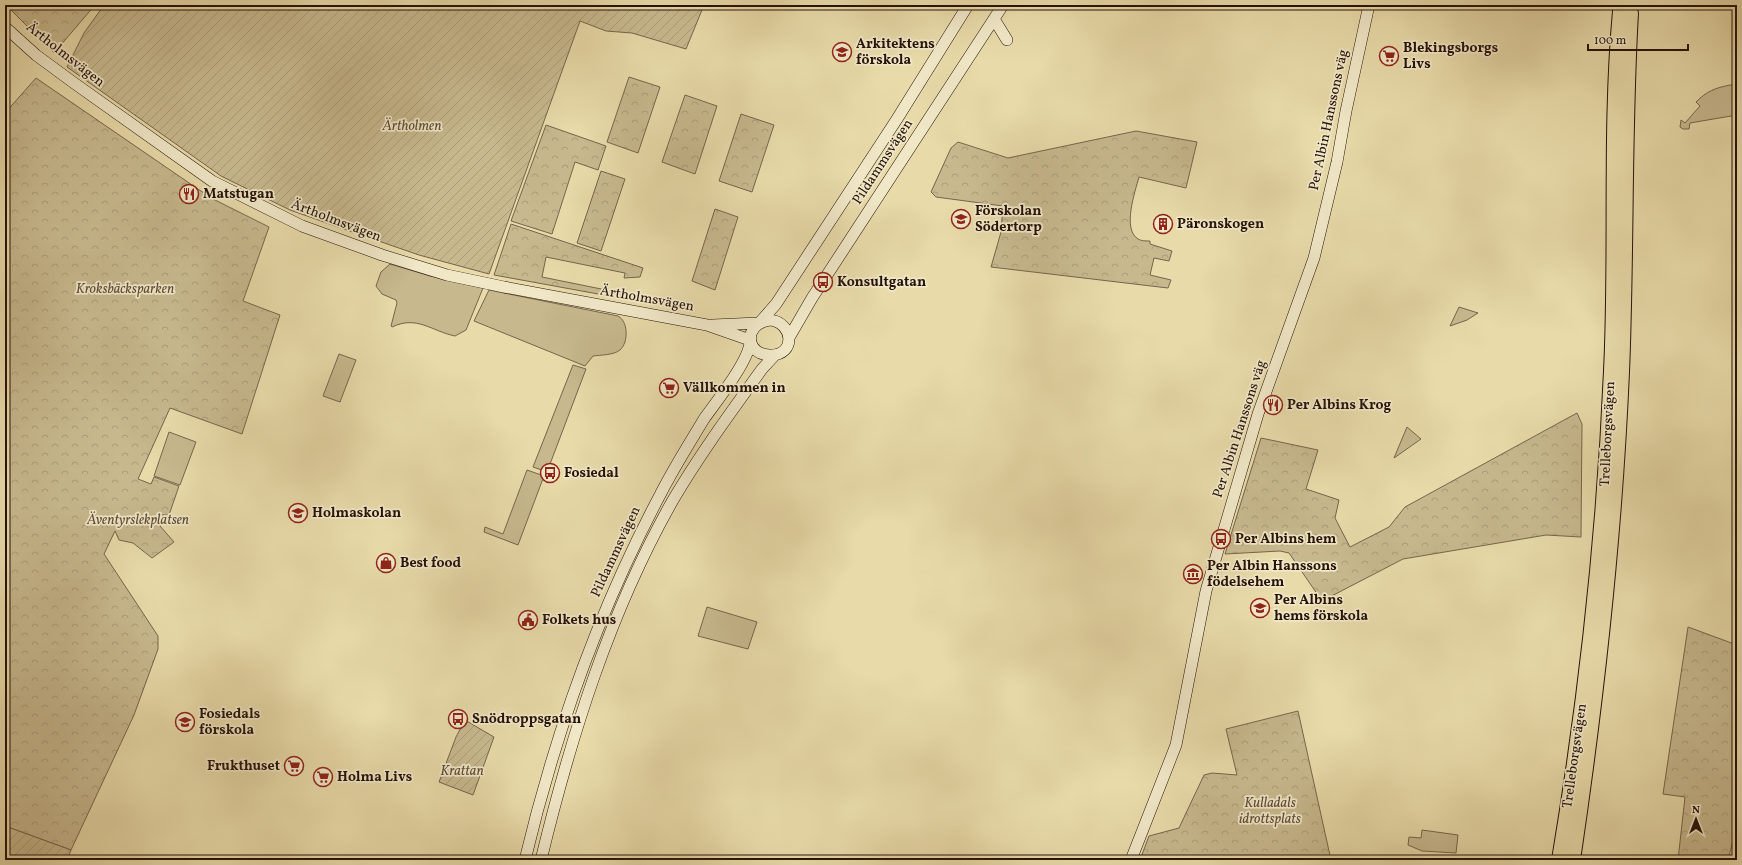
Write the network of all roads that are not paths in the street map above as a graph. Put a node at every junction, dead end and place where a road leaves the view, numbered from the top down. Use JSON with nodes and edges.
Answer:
{"nodes":[{"id":1,"x":968,"y":5,"type":"edge"},
{"id":2,"x":1002,"y":5,"type":"edge"},
{"id":3,"x":1369,"y":5,"type":"edge"},
{"id":4,"x":1628,"y":8,"type":"edge"},
{"id":5,"x":994,"y":19,"type":"junction"},
{"id":6,"x":5,"y":27,"type":"edge"},
{"id":7,"x":1007,"y":40,"type":"dead end"},
{"id":8,"x":759,"y":322,"type":"junction"},
{"id":9,"x":707,"y":325,"type":"junction"},
{"id":10,"x":726,"y":332,"type":"junction"},
{"id":11,"x":790,"y":336,"type":"junction"},
{"id":12,"x":750,"y":341,"type":"junction"},
{"id":13,"x":775,"y":355,"type":"junction"},
{"id":14,"x":742,"y":361,"type":"junction"},
{"id":15,"x":525,"y":860,"type":"edge"},
{"id":16,"x":541,"y":860,"type":"edge"},
{"id":17,"x":1131,"y":860,"type":"edge"},
{"id":18,"x":1559,"y":860,"type":"edge"},
{"id":19,"x":1573,"y":860,"type":"edge"}],
"edges":[{"from":1,"to":8,"type":"main road","name":"Pildammsvägen"},
{"from":2,"to":5,"type":"main road","name":"Pildammsvägen"},
{"from":3,"to":17,"type":"main road","name":"Per Albin Hanssons väg"},
{"from":4,"to":18,"type":"highway","name":"Trelleborgsvägen"},
{"from":4,"to":19,"type":"highway","name":"Trelleborgsvägen"},
{"from":5,"to":7,"type":"main road"},
{"from":5,"to":11,"type":"main road","name":"Pildammsvägen"},
{"from":6,"to":9,"type":"main road","name":"Ärtholmsvägen"},
{"from":8,"to":9,"type":"main road","name":"Ärtholmsvägen"},
{"from":8,"to":11,"type":"main road","name":"Ärtholmsvägen"},
{"from":8,"to":12,"type":"main road"},
{"from":9,"to":10,"type":"main road","name":"Ärtholmsvägen"},
{"from":10,"to":12,"type":"main road","name":"Ärtholmsvägen"},
{"from":10,"to":14,"type":"main road"},
{"from":11,"to":13,"type":"main road"},
{"from":12,"to":13,"type":"main road","name":"Ärtholmsvägen"},
{"from":12,"to":14,"type":"main road","name":"Pildammsvägen"},
{"from":13,"to":16,"type":"main road","name":"Pildammsvägen"},
{"from":14,"to":15,"type":"main road","name":"Pildammsvägen"}]}
